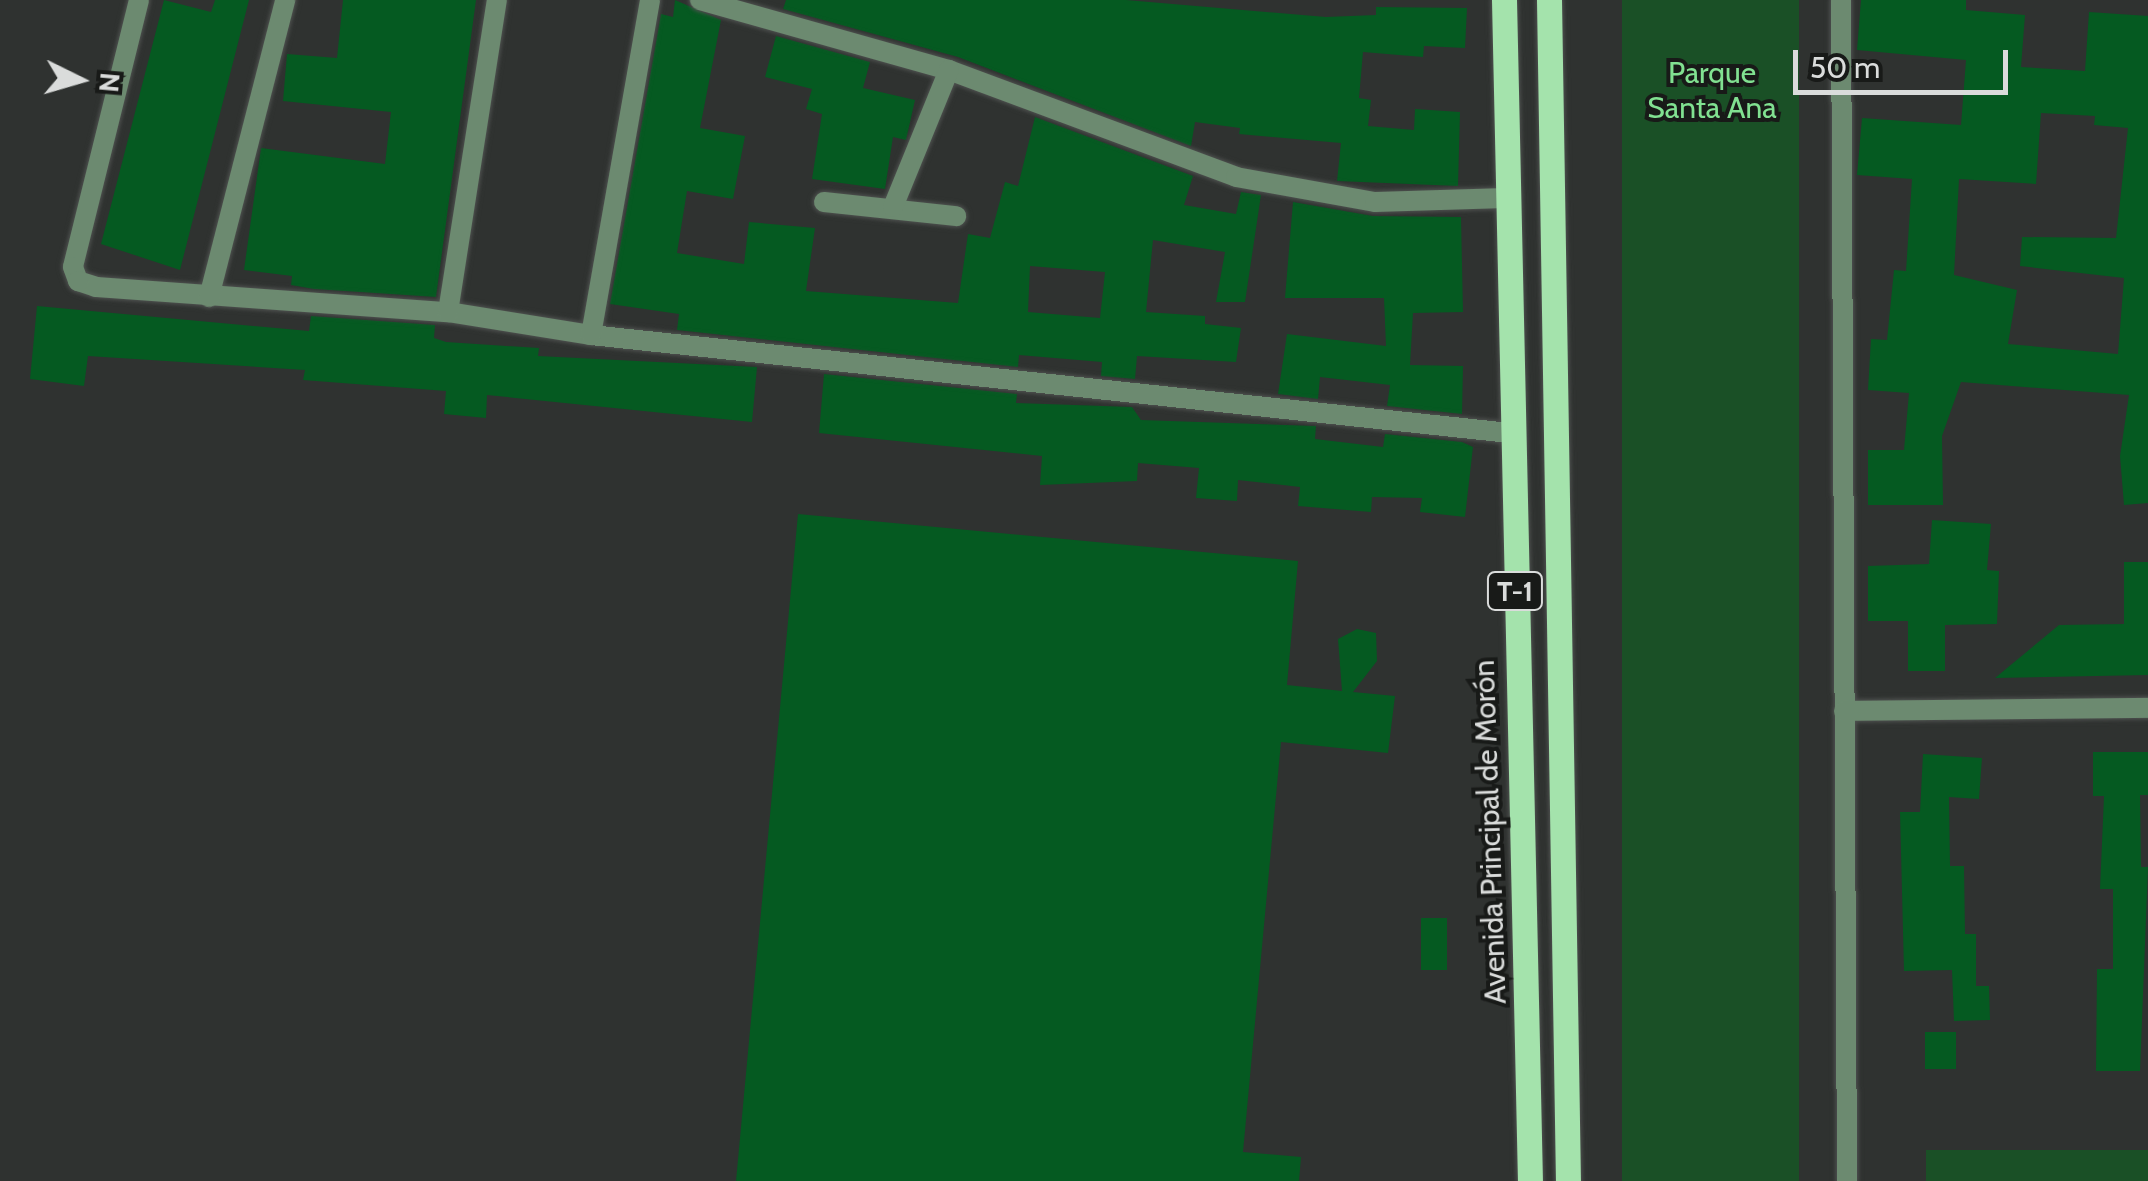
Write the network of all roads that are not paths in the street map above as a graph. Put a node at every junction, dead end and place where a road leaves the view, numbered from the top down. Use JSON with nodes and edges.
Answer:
{"nodes":[{"id":1,"x":139,"y":0,"type":"edge"},
{"id":2,"x":285,"y":0,"type":"edge"},
{"id":3,"x":497,"y":0,"type":"edge"},
{"id":4,"x":650,"y":0,"type":"edge"},
{"id":5,"x":700,"y":0,"type":"edge"},
{"id":6,"x":1504,"y":0,"type":"edge"},
{"id":7,"x":1550,"y":0,"type":"edge"},
{"id":8,"x":1841,"y":0,"type":"edge"},
{"id":9,"x":949,"y":70,"type":"junction"},
{"id":10,"x":1506,"y":198,"type":"junction"},
{"id":11,"x":824,"y":202,"type":"dead end"},
{"id":12,"x":893,"y":206,"type":"junction"},
{"id":13,"x":956,"y":216,"type":"dead end"},
{"id":14,"x":209,"y":297,"type":"junction"},
{"id":15,"x":448,"y":312,"type":"junction"},
{"id":16,"x":592,"y":335,"type":"junction"},
{"id":17,"x":1510,"y":433,"type":"junction"},
{"id":18,"x":2148,"y":708,"type":"edge"},
{"id":19,"x":1844,"y":711,"type":"junction"},
{"id":20,"x":1530,"y":1181,"type":"edge"},
{"id":21,"x":1568,"y":1181,"type":"edge"},
{"id":22,"x":1847,"y":1181,"type":"edge"}],
"edges":[{"from":1,"to":14,"type":"street"},
{"from":2,"to":14,"type":"street"},
{"from":3,"to":15,"type":"street"},
{"from":4,"to":16,"type":"street"},
{"from":5,"to":9,"type":"street"},
{"from":6,"to":10,"type":"main road","name":"Avenida Principal de Morón","number":"T-1"},
{"from":7,"to":21,"type":"main road","number":"T-1"},
{"from":8,"to":19,"type":"street"},
{"from":9,"to":10,"type":"street"},
{"from":9,"to":12,"type":"street"},
{"from":10,"to":17,"type":"main road","name":"Avenida Principal de Morón","number":"T-1"},
{"from":11,"to":12,"type":"street"},
{"from":12,"to":13,"type":"street"},
{"from":14,"to":15,"type":"street"},
{"from":15,"to":16,"type":"street"},
{"from":16,"to":17,"type":"street"},
{"from":17,"to":20,"type":"main road","name":"Avenida Principal de Morón","number":"T-1"},
{"from":18,"to":19,"type":"street"},
{"from":19,"to":22,"type":"street"}]}
